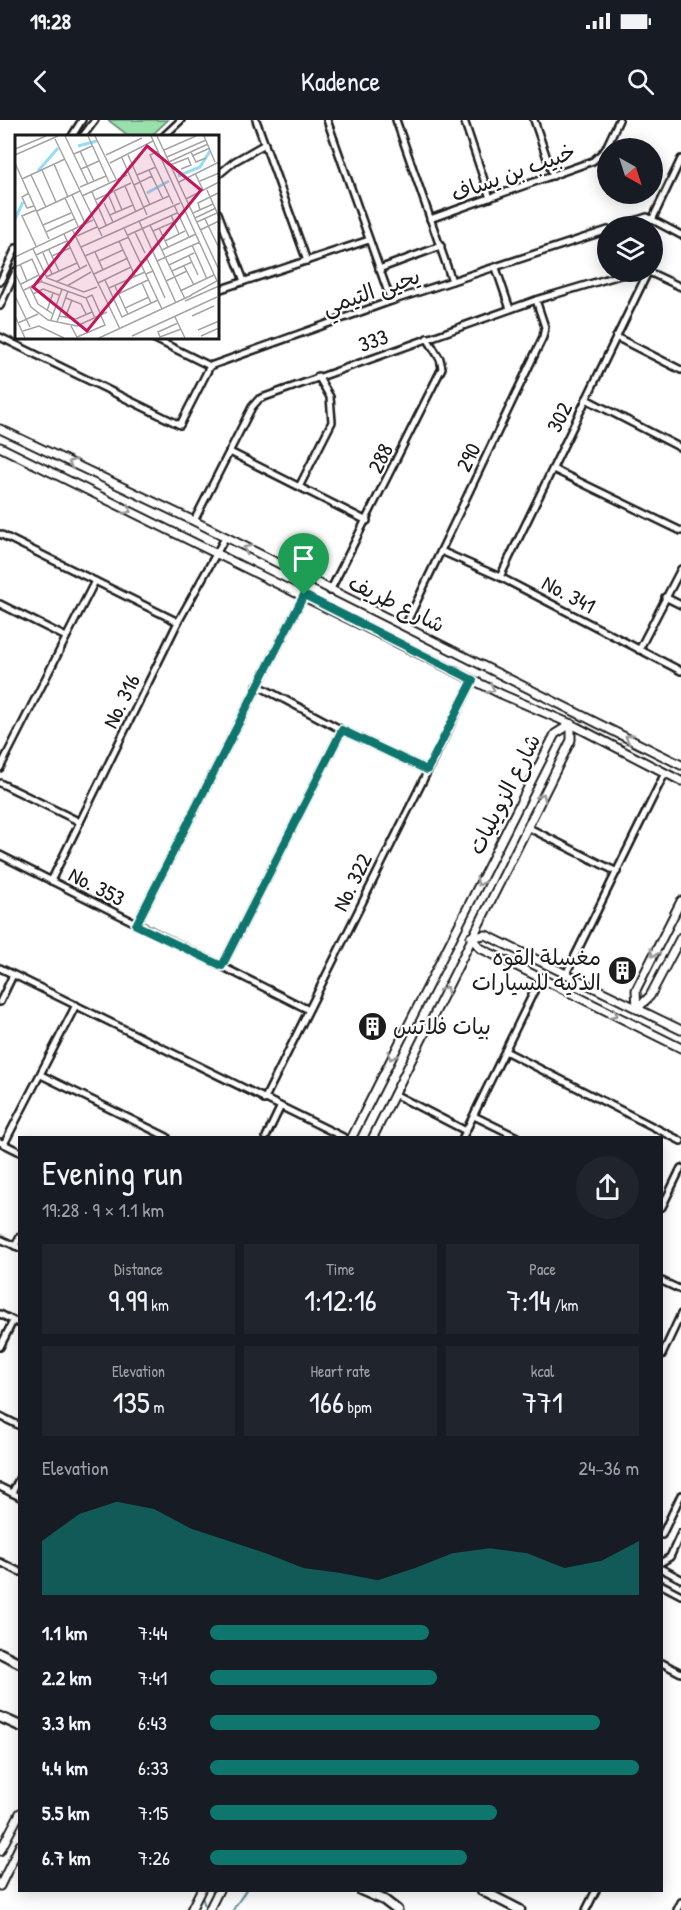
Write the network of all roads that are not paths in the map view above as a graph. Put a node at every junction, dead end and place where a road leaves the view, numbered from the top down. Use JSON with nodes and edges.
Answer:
{"nodes":[{"id":1,"x":82,"y":120,"type":"edge"},
{"id":2,"x":95,"y":120,"type":"edge"},
{"id":3,"x":181,"y":120,"type":"edge"},
{"id":4,"x":256,"y":120,"type":"edge"},
{"id":5,"x":327,"y":120,"type":"edge"},
{"id":6,"x":396,"y":120,"type":"edge"},
{"id":7,"x":464,"y":120,"type":"edge"},
{"id":8,"x":534,"y":120,"type":"edge"},
{"id":9,"x":610,"y":120,"type":"edge"},
{"id":10,"x":618,"y":122,"type":"edge"},
{"id":11,"x":73,"y":135,"type":"edge"},
{"id":12,"x":84,"y":135,"type":"edge"},
{"id":13,"x":165,"y":135,"type":"edge"},
{"id":14,"x":265,"y":144,"type":"junction"},
{"id":15,"x":681,"y":159,"type":"edge"},
{"id":16,"x":219,"y":174,"type":"edge"},
{"id":17,"x":553,"y":176,"type":"junction"},
{"id":18,"x":490,"y":198,"type":"junction"},
{"id":19,"x":219,"y":216,"type":"edge"},
{"id":20,"x":654,"y":216,"type":"edge"},
{"id":21,"x":430,"y":219,"type":"junction"},
{"id":22,"x":663,"y":226,"type":"edge"},
{"id":23,"x":597,"y":234,"type":"edge"},
{"id":24,"x":681,"y":235,"type":"edge"},
{"id":25,"x":369,"y":240,"type":"junction"},
{"id":26,"x":441,"y":246,"type":"junction"},
{"id":27,"x":15,"y":250,"type":"edge"},
{"id":28,"x":307,"y":261,"type":"junction"},
{"id":29,"x":496,"y":268,"type":"junction"},
{"id":30,"x":379,"y":269,"type":"junction"},
{"id":31,"x":15,"y":273,"type":"edge"},
{"id":32,"x":663,"y":279,"type":"edge"},
{"id":33,"x":452,"y":280,"type":"junction"},
{"id":34,"x":244,"y":281,"type":"junction"},
{"id":35,"x":0,"y":282,"type":"edge"},
{"id":36,"x":597,"y":282,"type":"edge"},
{"id":37,"x":644,"y":282,"type":"edge"},
{"id":38,"x":681,"y":287,"type":"edge"},
{"id":39,"x":219,"y":290,"type":"edge"},
{"id":40,"x":536,"y":300,"type":"junction"},
{"id":41,"x":391,"y":301,"type":"junction"},
{"id":42,"x":0,"y":306,"type":"edge"},
{"id":43,"x":510,"y":309,"type":"junction"},
{"id":44,"x":616,"y":337,"type":"junction"},
{"id":45,"x":0,"y":338,"type":"edge"},
{"id":46,"x":427,"y":338,"type":"junction"},
{"id":47,"x":155,"y":339,"type":"edge"},
{"id":48,"x":210,"y":366,"type":"junction"},
{"id":49,"x":681,"y":370,"type":"edge"},
{"id":50,"x":318,"y":376,"type":"junction"},
{"id":51,"x":586,"y":399,"type":"junction"},
{"id":52,"x":0,"y":429,"type":"edge"},
{"id":53,"x":0,"y":447,"type":"edge"},
{"id":54,"x":681,"y":447,"type":"edge"},
{"id":55,"x":230,"y":453,"type":"junction"},
{"id":56,"x":552,"y":469,"type":"junction"},
{"id":57,"x":298,"y":487,"type":"junction"},
{"id":58,"x":194,"y":521,"type":"junction"},
{"id":59,"x":367,"y":521,"type":"junction"},
{"id":60,"x":681,"y":531,"type":"edge"},
{"id":61,"x":0,"y":534,"type":"edge"},
{"id":62,"x":225,"y":538,"type":"junction"},
{"id":63,"x":441,"y":550,"type":"junction"},
{"id":64,"x":216,"y":554,"type":"junction"},
{"id":65,"x":681,"y":569,"type":"edge"},
{"id":66,"x":500,"y":577,"type":"junction"},
{"id":67,"x":95,"y":581,"type":"junction"},
{"id":68,"x":330,"y":591,"type":"junction"},
{"id":69,"x":304,"y":595,"type":"junction"},
{"id":70,"x":665,"y":597,"type":"junction"},
{"id":71,"x":0,"y":604,"type":"edge"},
{"id":72,"x":681,"y":605,"type":"edge"},
{"id":73,"x":178,"y":622,"type":"junction"},
{"id":74,"x":405,"y":626,"type":"junction"},
{"id":75,"x":66,"y":637,"type":"junction"},
{"id":76,"x":639,"y":650,"type":"junction"},
{"id":77,"x":681,"y":671,"type":"edge"},
{"id":78,"x":473,"y":680,"type":"junction"},
{"id":79,"x":257,"y":685,"type":"junction"},
{"id":80,"x":571,"y":724,"type":"junction"},
{"id":81,"x":342,"y":730,"type":"junction"},
{"id":82,"x":681,"y":765,"type":"edge"},
{"id":83,"x":0,"y":768,"type":"edge"},
{"id":84,"x":427,"y":770,"type":"junction"},
{"id":85,"x":665,"y":773,"type":"junction"},
{"id":86,"x":681,"y":781,"type":"edge"},
{"id":87,"x":0,"y":783,"type":"edge"},
{"id":88,"x":80,"y":822,"type":"junction"},
{"id":89,"x":527,"y":827,"type":"junction"},
{"id":90,"x":0,"y":855,"type":"edge"},
{"id":91,"x":617,"y":872,"type":"junction"},
{"id":92,"x":51,"y":881,"type":"junction"},
{"id":93,"x":681,"y":901,"type":"edge"},
{"id":94,"x":136,"y":925,"type":"junction"},
{"id":95,"x":681,"y":936,"type":"edge"},
{"id":96,"x":471,"y":937,"type":"junction"},
{"id":97,"x":222,"y":966,"type":"junction"},
{"id":98,"x":0,"y":968,"type":"edge"},
{"id":99,"x":566,"y":974,"type":"junction"},
{"id":100,"x":13,"y":975,"type":"junction"},
{"id":101,"x":541,"y":977,"type":"junction"},
{"id":102,"x":0,"y":1002,"type":"edge"},
{"id":103,"x":76,"y":1005,"type":"junction"},
{"id":104,"x":308,"y":1009,"type":"junction"},
{"id":105,"x":637,"y":1009,"type":"junction"},
{"id":106,"x":681,"y":1030,"type":"edge"},
{"id":107,"x":681,"y":1048,"type":"edge"},
{"id":108,"x":507,"y":1052,"type":"junction"},
{"id":109,"x":41,"y":1075,"type":"junction"},
{"id":110,"x":394,"y":1094,"type":"junction"},
{"id":111,"x":264,"y":1100,"type":"junction"},
{"id":112,"x":280,"y":1108,"type":"junction"},
{"id":113,"x":474,"y":1116,"type":"junction"},
{"id":114,"x":464,"y":1134,"type":"edge"},
{"id":115,"x":165,"y":1136,"type":"edge"},
{"id":116,"x":266,"y":1136,"type":"edge"},
{"id":117,"x":341,"y":1136,"type":"edge"},
{"id":118,"x":353,"y":1136,"type":"edge"},
{"id":119,"x":373,"y":1136,"type":"edge"},
{"id":120,"x":515,"y":1136,"type":"edge"},
{"id":121,"x":681,"y":1141,"type":"edge"},
{"id":122,"x":2,"y":1143,"type":"edge"},
{"id":123,"x":18,"y":1151,"type":"edge"},
{"id":124,"x":681,"y":1168,"type":"edge"},
{"id":125,"x":663,"y":1205,"type":"edge"},
{"id":126,"x":0,"y":1239,"type":"edge"},
{"id":127,"x":17,"y":1247,"type":"edge"},
{"id":128,"x":663,"y":1281,"type":"edge"},
{"id":129,"x":681,"y":1290,"type":"edge"},
{"id":130,"x":0,"y":1314,"type":"edge"},
{"id":131,"x":681,"y":1314,"type":"edge"},
{"id":132,"x":16,"y":1322,"type":"edge"},
{"id":133,"x":0,"y":1347,"type":"edge"},
{"id":134,"x":663,"y":1353,"type":"edge"},
{"id":135,"x":0,"y":1416,"type":"edge"},
{"id":136,"x":18,"y":1425,"type":"edge"},
{"id":137,"x":18,"y":1481,"type":"edge"},
{"id":138,"x":0,"y":1487,"type":"edge"},
{"id":139,"x":12,"y":1493,"type":"junction"},
{"id":140,"x":681,"y":1495,"type":"edge"},
{"id":141,"x":18,"y":1496,"type":"edge"},
{"id":142,"x":663,"y":1533,"type":"edge"},
{"id":143,"x":681,"y":1533,"type":"edge"},
{"id":144,"x":663,"y":1561,"type":"edge"},
{"id":145,"x":0,"y":1563,"type":"edge"},
{"id":146,"x":663,"y":1570,"type":"edge"},
{"id":147,"x":18,"y":1571,"type":"edge"},
{"id":148,"x":681,"y":1579,"type":"edge"},
{"id":149,"x":663,"y":1586,"type":"edge"},
{"id":150,"x":681,"y":1595,"type":"edge"},
{"id":151,"x":0,"y":1655,"type":"edge"},
{"id":152,"x":18,"y":1662,"type":"edge"},
{"id":153,"x":663,"y":1664,"type":"edge"},
{"id":154,"x":681,"y":1673,"type":"edge"},
{"id":155,"x":0,"y":1717,"type":"edge"},
{"id":156,"x":18,"y":1725,"type":"edge"},
{"id":157,"x":18,"y":1817,"type":"edge"},
{"id":158,"x":18,"y":1849,"type":"edge"},
{"id":159,"x":0,"y":1851,"type":"edge"},
{"id":160,"x":0,"y":1886,"type":"edge"},
{"id":161,"x":200,"y":1892,"type":"edge"},
{"id":162,"x":218,"y":1892,"type":"edge"},
{"id":163,"x":365,"y":1892,"type":"edge"},
{"id":164,"x":485,"y":1892,"type":"edge"},
{"id":165,"x":595,"y":1892,"type":"edge"},
{"id":166,"x":681,"y":1902,"type":"edge"},
{"id":167,"x":386,"y":1906,"type":"edge"},
{"id":168,"x":210,"y":1909,"type":"edge"},
{"id":169,"x":191,"y":1910,"type":"edge"},
{"id":170,"x":397,"y":1910,"type":"edge"},
{"id":171,"x":520,"y":1910,"type":"edge"},
{"id":172,"x":586,"y":1910,"type":"edge"},
{"id":173,"x":677,"y":1910,"type":"edge"}],
"edges":[{"from":1,"to":11,"type":"street"},
{"from":2,"to":12,"type":"street"},
{"from":3,"to":13,"type":"street"},
{"from":4,"to":14,"type":"street"},
{"from":5,"to":25,"type":"street"},
{"from":6,"to":21,"type":"street"},
{"from":7,"to":18,"type":"street"},
{"from":8,"to":17,"type":"street"},
{"from":9,"to":10,"type":"street"},
{"from":10,"to":17,"type":"street","name":"خبيب بن يساف"},
{"from":14,"to":16,"type":"street"},
{"from":14,"to":28,"type":"street"},
{"from":15,"to":20,"type":"street"},
{"from":17,"to":18,"type":"street","name":"خبيب بن يساف"},
{"from":18,"to":21,"type":"street","name":"خبيب بن يساف"},
{"from":19,"to":34,"type":"street"},
{"from":21,"to":26,"type":"street"},
{"from":22,"to":24,"type":"street"},
{"from":23,"to":29,"type":"street","name":"يحيى التيمي"},
{"from":25,"to":28,"type":"street"},
{"from":25,"to":30,"type":"street"},
{"from":26,"to":30,"type":"street"},
{"from":26,"to":33,"type":"street"},
{"from":27,"to":35,"type":"street"},
{"from":28,"to":34,"type":"street"},
{"from":29,"to":33,"type":"street","name":"يحيى التيمي"},
{"from":29,"to":43,"type":"street"},
{"from":30,"to":41,"type":"street"},
{"from":31,"to":42,"type":"street"},
{"from":32,"to":38,"type":"street"},
{"from":33,"to":41,"type":"street","name":"يحيى التيمي"},
{"from":34,"to":39,"type":"street"},
{"from":36,"to":40,"type":"street","name":"333"},
{"from":37,"to":44,"type":"street","name":"302"},
{"from":40,"to":43,"type":"street","name":"333"},
{"from":40,"to":63,"type":"street","name":"290"},
{"from":41,"to":48,"type":"street","name":"يحيى التيمي"},
{"from":43,"to":46,"type":"street","name":"333"},
{"from":44,"to":49,"type":"street"},
{"from":44,"to":51,"type":"street","name":"302"},
{"from":45,"to":48,"type":"street"},
{"from":46,"to":50,"type":"street","name":"333"},
{"from":46,"to":59,"type":"street","name":"288"},
{"from":47,"to":48,"type":"street"},
{"from":50,"to":55,"type":"street","name":"333"},
{"from":50,"to":57,"type":"street"},
{"from":51,"to":54,"type":"street"},
{"from":51,"to":56,"type":"street","name":"302"},
{"from":58,"to":52,"type":"street","name":"شارع طريف","one_way":true},
{"from":53,"to":64,"type":"street","name":"شارع طريف","one_way":true},
{"from":55,"to":57,"type":"street"},
{"from":55,"to":58,"type":"street","name":"333"},
{"from":56,"to":60,"type":"street"},
{"from":56,"to":66,"type":"street","name":"302"},
{"from":57,"to":59,"type":"street"},
{"from":58,"to":62,"type":"street","name":"شارع طريف"},
{"from":59,"to":68,"type":"street","name":"288"},
{"from":61,"to":67,"type":"street"},
{"from":62,"to":64,"type":"street","name":"No. 316"},
{"from":68,"to":62,"type":"street","name":"شارع طريف","one_way":true},
{"from":63,"to":66,"type":"street","name":"No. 341"},
{"from":63,"to":74,"type":"street","name":"290"},
{"from":64,"to":69,"type":"street","name":"شارع طريف"},
{"from":64,"to":73,"type":"street","name":"No. 316"},
{"from":65,"to":70,"type":"street"},
{"from":66,"to":76,"type":"street","name":"No. 341"},
{"from":67,"to":73,"type":"street"},
{"from":67,"to":75,"type":"street"},
{"from":68,"to":74,"type":"street","name":"شارع طريف"},
{"from":69,"to":78,"type":"street","name":"شارع طريف"},
{"from":69,"to":79,"type":"street"},
{"from":70,"to":72,"type":"street"},
{"from":70,"to":76,"type":"street"},
{"from":71,"to":75,"type":"street"},
{"from":73,"to":88,"type":"street","name":"No. 316"},
{"from":82,"to":74,"type":"street","name":"شارع طريف","one_way":true},
{"from":75,"to":83,"type":"street"},
{"from":76,"to":77,"type":"street","name":"No. 341"},
{"from":78,"to":80,"type":"street","name":"شارع طريف","one_way":true},
{"from":78,"to":84,"type":"street","name":"No. 322"},
{"from":79,"to":81,"type":"street"},
{"from":79,"to":94,"type":"street"},
{"from":80,"to":85,"type":"street","name":"شارع طريف"},
{"from":89,"to":80,"type":"street","name":"شارع الزويليات","one_way":true},
{"from":80,"to":118,"type":"street","name":"شارع الزويليات","one_way":true},
{"from":81,"to":84,"type":"street"},
{"from":81,"to":97,"type":"street"},
{"from":84,"to":104,"type":"street","name":"No. 322"},
{"from":85,"to":86,"type":"street","name":"شارع طريف"},
{"from":85,"to":91,"type":"street"},
{"from":87,"to":88,"type":"street"},
{"from":88,"to":92,"type":"street","name":"No. 316"},
{"from":89,"to":91,"type":"street"},
{"from":89,"to":96,"type":"street","name":"شارع الزويليات"},
{"from":90,"to":92,"type":"street","name":"No. 353"},
{"from":91,"to":99,"type":"street"},
{"from":92,"to":94,"type":"street","name":"No. 353"},
{"from":93,"to":105,"type":"street","one_way":true},
{"from":94,"to":97,"type":"street","name":"No. 353"},
{"from":95,"to":105,"type":"street"},
{"from":96,"to":99,"type":"street"},
{"from":96,"to":101,"type":"street"},
{"from":110,"to":96,"type":"street","name":"شارع الزويليات","one_way":true},
{"from":97,"to":104,"type":"street","name":"No. 353"},
{"from":98,"to":100,"type":"street"},
{"from":99,"to":105,"type":"street"},
{"from":100,"to":102,"type":"street"},
{"from":100,"to":103,"type":"street"},
{"from":101,"to":107,"type":"street","one_way":true},
{"from":101,"to":108,"type":"street"},
{"from":103,"to":109,"type":"street"},
{"from":103,"to":111,"type":"street"},
{"from":104,"to":111,"type":"street","name":"No. 322"},
{"from":105,"to":106,"type":"street"},
{"from":108,"to":113,"type":"street"},
{"from":108,"to":121,"type":"street"},
{"from":109,"to":115,"type":"street"},
{"from":109,"to":122,"type":"street"},
{"from":110,"to":114,"type":"street"},
{"from":110,"to":119,"type":"street","name":"شارع الزويليات"},
{"from":111,"to":112,"type":"street"},
{"from":112,"to":116,"type":"street"},
{"from":112,"to":117,"type":"street"},
{"from":113,"to":114,"type":"street"},
{"from":113,"to":120,"type":"street"},
{"from":122,"to":123,"type":"street"},
{"from":124,"to":125,"type":"street"},
{"from":126,"to":127,"type":"street"},
{"from":128,"to":129,"type":"street"},
{"from":130,"to":132,"type":"street"},
{"from":131,"to":134,"type":"street"},
{"from":132,"to":133,"type":"street"},
{"from":135,"to":136,"type":"street"},
{"from":137,"to":139,"type":"street"},
{"from":138,"to":139,"type":"street"},
{"from":139,"to":141,"type":"street"},
{"from":140,"to":142,"type":"street"},
{"from":143,"to":144,"type":"street"},
{"from":145,"to":147,"type":"street"},
{"from":146,"to":148,"type":"street"},
{"from":149,"to":150,"type":"street"},
{"from":151,"to":152,"type":"main road"},
{"from":153,"to":154,"type":"street"},
{"from":155,"to":156,"type":"main road"},
{"from":157,"to":159,"type":"street"},
{"from":158,"to":160,"type":"street"},
{"from":161,"to":169,"type":"street"},
{"from":162,"to":168,"type":"street"},
{"from":163,"to":167,"type":"main road"},
{"from":164,"to":171,"type":"main road"},
{"from":165,"to":172,"type":"street"},
{"from":166,"to":173,"type":"street"},
{"from":167,"to":170,"type":"main road"}]}
